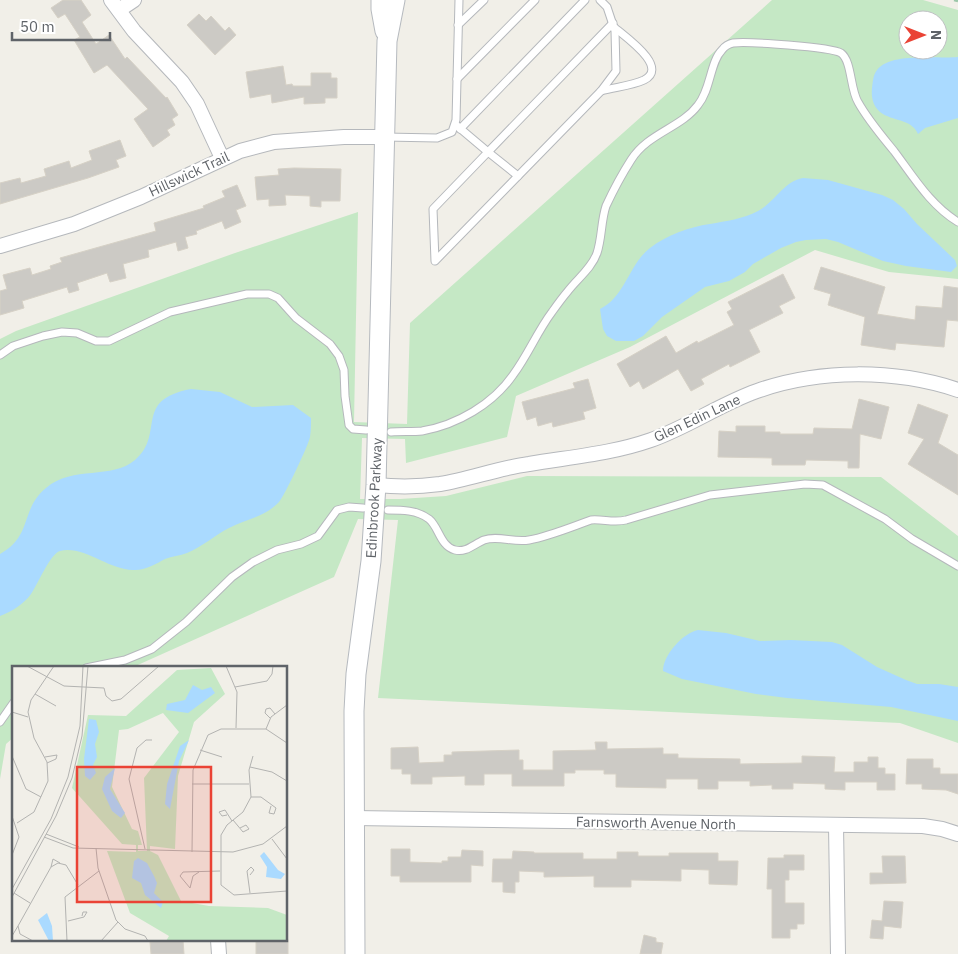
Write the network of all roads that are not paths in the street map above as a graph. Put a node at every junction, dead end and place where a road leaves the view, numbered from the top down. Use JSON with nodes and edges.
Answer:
{"nodes":[{"id":1,"x":134,"y":0,"type":"edge"},
{"id":2,"x":381,"y":0,"type":"edge"},
{"id":3,"x":395,"y":0,"type":"edge"},
{"id":4,"x":459,"y":0,"type":"edge"},
{"id":5,"x":484,"y":0,"type":"edge"},
{"id":6,"x":535,"y":0,"type":"edge"},
{"id":7,"x":585,"y":0,"type":"edge"},
{"id":8,"x":600,"y":0,"type":"edge"},
{"id":9,"x":609,"y":3,"type":"edge"},
{"id":10,"x":115,"y":5,"type":"edge"},
{"id":11,"x":458,"y":25,"type":"junction"},
{"id":12,"x":613,"y":25,"type":"junction"},
{"id":13,"x":387,"y":41,"type":"junction"},
{"id":14,"x":457,"y":79,"type":"junction"},
{"id":15,"x":601,"y":91,"type":"junction"},
{"id":16,"x":458,"y":127,"type":"junction"},
{"id":17,"x":385,"y":137,"type":"junction"},
{"id":18,"x":488,"y":152,"type":"junction"},
{"id":19,"x":222,"y":158,"type":"junction"},
{"id":20,"x":518,"y":176,"type":"junction"},
{"id":21,"x":958,"y":222,"type":"edge"},
{"id":22,"x":0,"y":246,"type":"edge"},
{"id":23,"x":0,"y":355,"type":"edge"},
{"id":24,"x":958,"y":390,"type":"edge"},
{"id":25,"x":366,"y":430,"type":"dead end"},
{"id":26,"x":392,"y":432,"type":"dead end"},
{"id":27,"x":376,"y":485,"type":"junction"},
{"id":28,"x":363,"y":508,"type":"dead end"},
{"id":29,"x":388,"y":510,"type":"dead end"},
{"id":30,"x":958,"y":566,"type":"edge"},
{"id":31,"x":96,"y":666,"type":"edge"},
{"id":32,"x":12,"y":705,"type":"edge"},
{"id":33,"x":0,"y":722,"type":"edge"},
{"id":34,"x":354,"y":818,"type":"junction"},
{"id":35,"x":836,"y":825,"type":"junction"},
{"id":36,"x":958,"y":834,"type":"edge"},
{"id":37,"x":355,"y":954,"type":"edge"},
{"id":38,"x":838,"y":954,"type":"edge"}],
"edges":[{"from":1,"to":10,"type":"street"},
{"from":2,"to":13,"type":"street","name":"Edinbrook Parkway"},
{"from":3,"to":13,"type":"street","name":"Edinbrook Parkway"},
{"from":4,"to":11,"type":"lane"},
{"from":5,"to":11,"type":"lane"},
{"from":6,"to":14,"type":"lane"},
{"from":7,"to":16,"type":"lane"},
{"from":8,"to":9,"type":"lane"},
{"from":9,"to":12,"type":"lane"},
{"from":10,"to":19,"type":"street"},
{"from":11,"to":14,"type":"lane"},
{"from":12,"to":15,"type":"lane"},
{"from":12,"to":15,"type":"lane"},
{"from":12,"to":18,"type":"lane"},
{"from":13,"to":17,"type":"street","name":"Edinbrook Parkway"},
{"from":14,"to":16,"type":"lane"},
{"from":15,"to":20,"type":"lane"},
{"from":16,"to":17,"type":"lane"},
{"from":16,"to":18,"type":"lane"},
{"from":17,"to":19,"type":"street","name":"Hillswick Trail"},
{"from":17,"to":27,"type":"street","name":"Edinbrook Parkway"},
{"from":18,"to":20,"type":"lane"},
{"from":18,"to":20,"type":"lane"},
{"from":19,"to":22,"type":"street","name":"Hillswick Trail"},
{"from":21,"to":26,"type":"lane"},
{"from":23,"to":25,"type":"lane"},
{"from":24,"to":27,"type":"street","name":"Glen Edin Lane"},
{"from":27,"to":34,"type":"street","name":"Edinbrook Parkway"},
{"from":28,"to":31,"type":"lane"},
{"from":29,"to":30,"type":"lane"},
{"from":32,"to":33,"type":"lane"},
{"from":34,"to":35,"type":"street","name":"Farnsworth Avenue North"},
{"from":34,"to":37,"type":"street","name":"Edinbrook Parkway"},
{"from":35,"to":36,"type":"street","name":"Farnsworth Avenue North"},
{"from":35,"to":38,"type":"street"}]}
